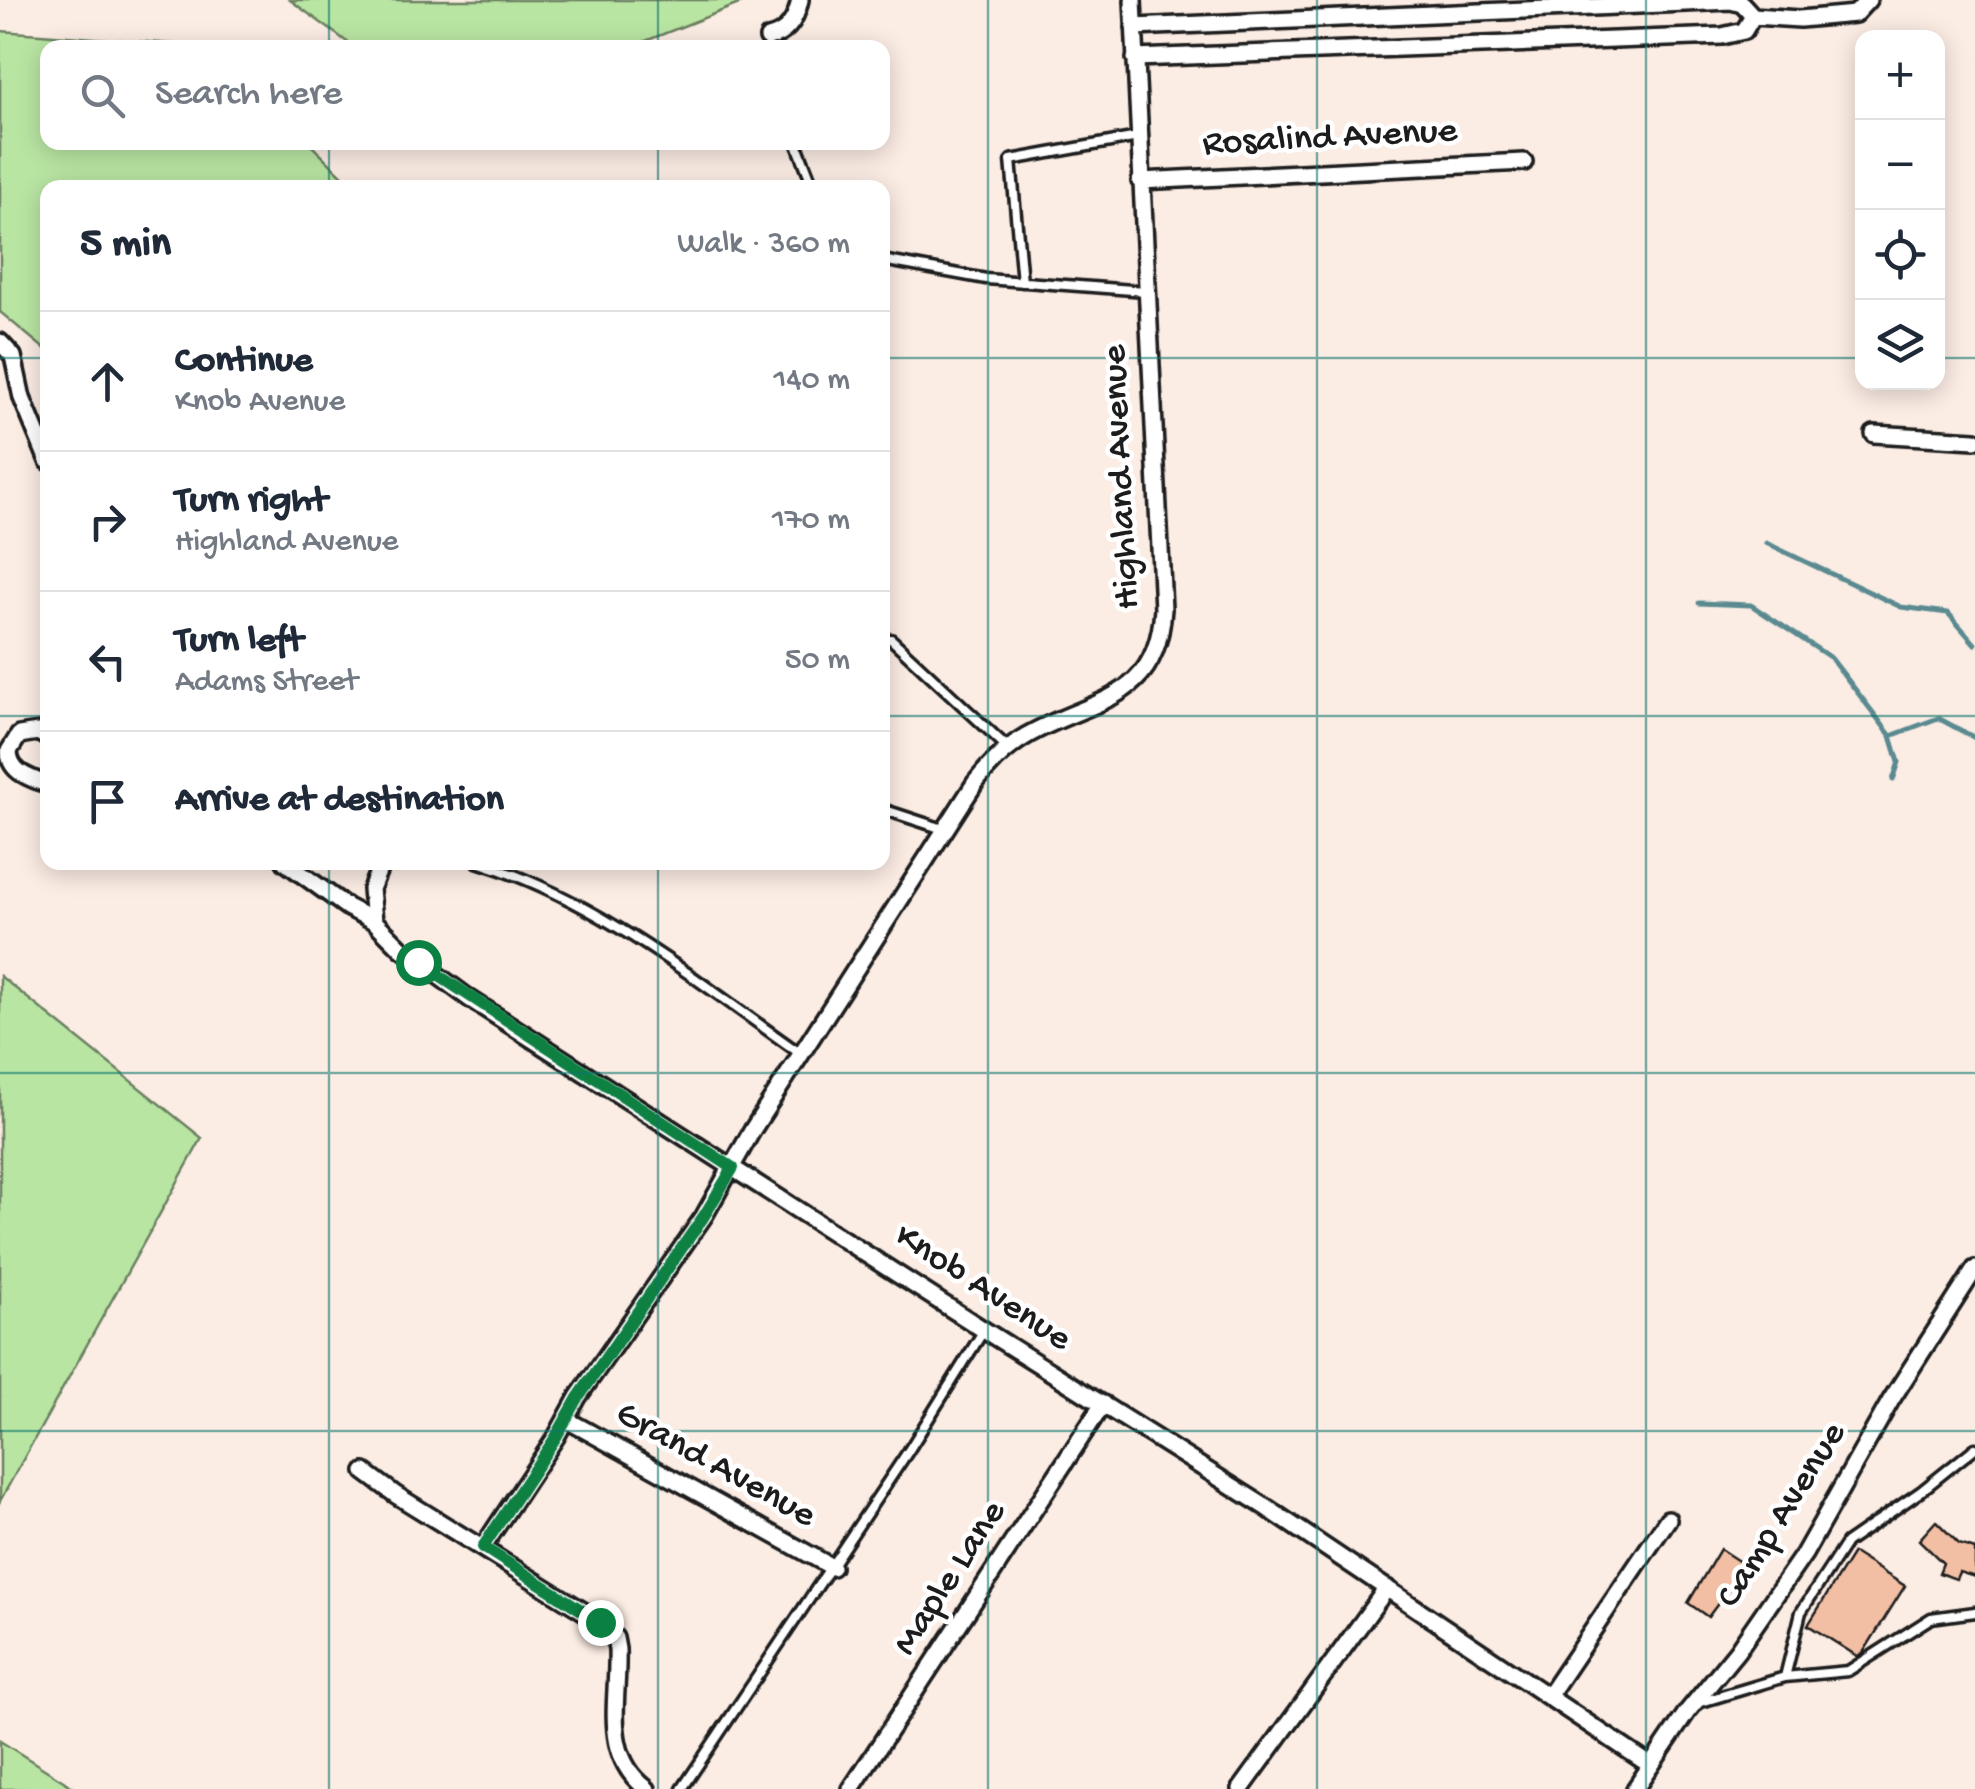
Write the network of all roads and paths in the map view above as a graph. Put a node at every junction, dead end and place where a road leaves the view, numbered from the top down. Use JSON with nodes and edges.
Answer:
{"nodes":[{"id":1,"x":800,"y":0,"type":"edge"},
{"id":2,"x":1132,"y":0,"type":"edge"},
{"id":3,"x":1868,"y":0,"type":"edge"},
{"id":4,"x":1753,"y":16,"type":"junction"},
{"id":5,"x":1134,"y":28,"type":"junction"},
{"id":6,"x":776,"y":40,"type":"edge"},
{"id":7,"x":1135,"y":58,"type":"junction"},
{"id":8,"x":1138,"y":137,"type":"junction"},
{"id":9,"x":799,"y":150,"type":"edge"},
{"id":10,"x":1524,"y":162,"type":"dead end"},
{"id":11,"x":811,"y":180,"type":"edge"},
{"id":12,"x":1140,"y":180,"type":"junction"},
{"id":13,"x":890,"y":262,"type":"edge"},
{"id":14,"x":1022,"y":282,"type":"junction"},
{"id":15,"x":1146,"y":290,"type":"junction"},
{"id":16,"x":0,"y":342,"type":"edge"},
{"id":17,"x":1874,"y":434,"type":"dead end"},
{"id":18,"x":1975,"y":440,"type":"edge"},
{"id":19,"x":40,"y":442,"type":"edge"},
{"id":20,"x":890,"y":639,"type":"edge"},
{"id":21,"x":40,"y":733,"type":"edge"},
{"id":22,"x":1008,"y":748,"type":"junction"},
{"id":23,"x":40,"y":782,"type":"edge"},
{"id":24,"x":890,"y":812,"type":"edge"},
{"id":25,"x":943,"y":830,"type":"junction"},
{"id":26,"x":296,"y":870,"type":"edge"},
{"id":27,"x":379,"y":870,"type":"edge"},
{"id":28,"x":503,"y":870,"type":"edge"},
{"id":29,"x":374,"y":921,"type":"junction"},
{"id":30,"x":801,"y":1054,"type":"junction"},
{"id":31,"x":733,"y":1168,"type":"junction"},
{"id":32,"x":1975,"y":1269,"type":"edge"},
{"id":33,"x":984,"y":1330,"type":"junction"},
{"id":34,"x":1103,"y":1404,"type":"junction"},
{"id":35,"x":567,"y":1420,"type":"junction"},
{"id":36,"x":1975,"y":1448,"type":"edge"},
{"id":37,"x":365,"y":1472,"type":"dead end"},
{"id":38,"x":1668,"y":1519,"type":"dead end"},
{"id":39,"x":483,"y":1547,"type":"junction"},
{"id":40,"x":832,"y":1567,"type":"junction"},
{"id":41,"x":1388,"y":1588,"type":"junction"},
{"id":42,"x":1975,"y":1612,"type":"edge"},
{"id":43,"x":1785,"y":1677,"type":"junction"},
{"id":44,"x":1550,"y":1695,"type":"junction"},
{"id":45,"x":1693,"y":1704,"type":"junction"},
{"id":46,"x":1650,"y":1765,"type":"junction"},
{"id":47,"x":648,"y":1789,"type":"edge"},
{"id":48,"x":682,"y":1789,"type":"edge"},
{"id":49,"x":851,"y":1789,"type":"edge"},
{"id":50,"x":1241,"y":1789,"type":"edge"},
{"id":51,"x":1635,"y":1789,"type":"edge"}],
"edges":[{"from":1,"to":6,"type":"street"},
{"from":2,"to":5,"type":"street","name":"Highland Avenue"},
{"from":3,"to":4,"type":"street"},
{"from":4,"to":5,"type":"street"},
{"from":4,"to":7,"type":"street"},
{"from":5,"to":7,"type":"street","name":"Highland Avenue"},
{"from":7,"to":8,"type":"street","name":"Highland Avenue"},
{"from":8,"to":12,"type":"street","name":"Highland Avenue"},
{"from":8,"to":14,"type":"lane"},
{"from":9,"to":11,"type":"lane"},
{"from":10,"to":12,"type":"street","name":"Rosalind Avenue"},
{"from":12,"to":15,"type":"street","name":"Highland Avenue"},
{"from":13,"to":14,"type":"lane"},
{"from":14,"to":15,"type":"lane"},
{"from":15,"to":22,"type":"street","name":"Highland Avenue"},
{"from":16,"to":19,"type":"street"},
{"from":17,"to":18,"type":"street"},
{"from":20,"to":22,"type":"lane"},
{"from":21,"to":23,"type":"street"},
{"from":22,"to":25,"type":"street","name":"Highland Avenue"},
{"from":24,"to":25,"type":"lane"},
{"from":25,"to":30,"type":"street","name":"Highland Avenue"},
{"from":26,"to":29,"type":"street","name":"Knob Avenue"},
{"from":27,"to":29,"type":"street"},
{"from":28,"to":30,"type":"lane"},
{"from":29,"to":31,"type":"street","name":"Knob Avenue"},
{"from":30,"to":31,"type":"street","name":"Highland Avenue"},
{"from":31,"to":33,"type":"street","name":"Knob Avenue"},
{"from":31,"to":35,"type":"street","name":"Highland Avenue"},
{"from":32,"to":45,"type":"street","name":"Camp Avenue"},
{"from":33,"to":34,"type":"street","name":"Knob Avenue"},
{"from":33,"to":40,"type":"lane"},
{"from":34,"to":41,"type":"street","name":"Knob Avenue"},
{"from":34,"to":49,"type":"street","name":"Maple Lane"},
{"from":35,"to":39,"type":"street","name":"Highland Avenue"},
{"from":35,"to":40,"type":"street","name":"Grand Avenue"},
{"from":36,"to":43,"type":"lane"},
{"from":37,"to":39,"type":"street"},
{"from":38,"to":44,"type":"street"},
{"from":39,"to":47,"type":"street"},
{"from":40,"to":48,"type":"lane"},
{"from":41,"to":44,"type":"street","name":"Knob Avenue"},
{"from":41,"to":50,"type":"street"},
{"from":42,"to":43,"type":"lane"},
{"from":43,"to":45,"type":"lane"},
{"from":44,"to":46,"type":"street","name":"Knob Avenue"},
{"from":45,"to":46,"type":"street","name":"Camp Avenue"},
{"from":46,"to":51,"type":"street","name":"Camp Avenue"}]}
